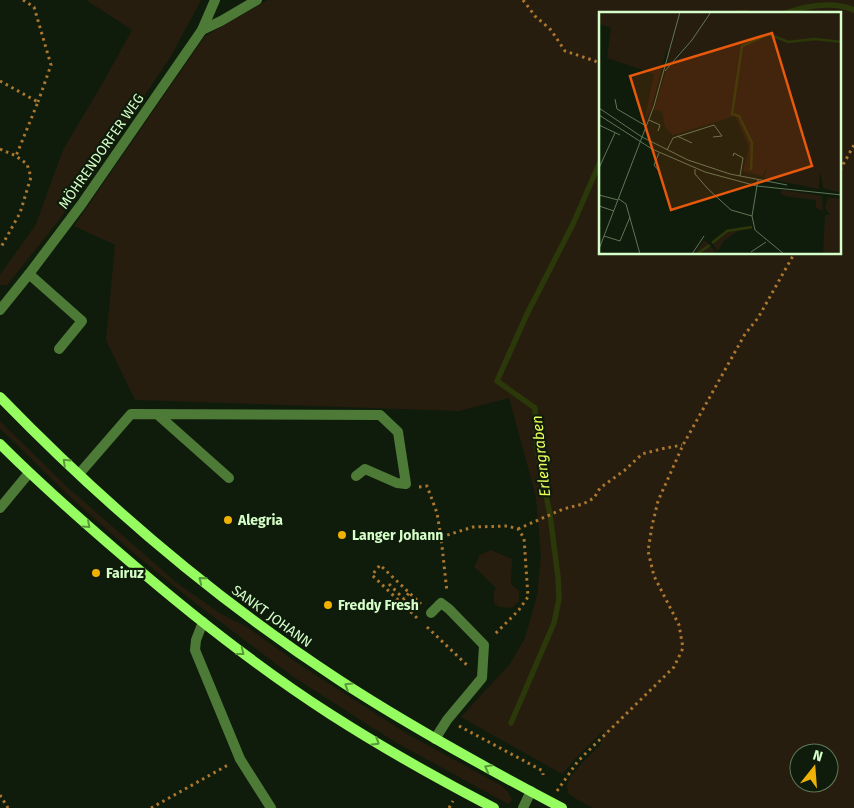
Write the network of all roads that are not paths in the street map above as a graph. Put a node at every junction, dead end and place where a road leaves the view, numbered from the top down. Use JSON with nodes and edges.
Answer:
{"nodes":[{"id":1,"x":215,"y":0,"type":"edge"},
{"id":2,"x":257,"y":0,"type":"edge"},
{"id":3,"x":202,"y":30,"type":"junction"},
{"id":4,"x":29,"y":274,"type":"junction"},
{"id":5,"x":1,"y":306,"type":"edge"},
{"id":6,"x":59,"y":349,"type":"dead end"},
{"id":7,"x":0,"y":397,"type":"edge"},
{"id":8,"x":157,"y":414,"type":"junction"},
{"id":9,"x":0,"y":444,"type":"edge"},
{"id":10,"x":29,"y":473,"type":"junction"},
{"id":11,"x":78,"y":474,"type":"junction"},
{"id":12,"x":356,"y":476,"type":"dead end"},
{"id":13,"x":229,"y":478,"type":"dead end"},
{"id":14,"x":0,"y":508,"type":"edge"},
{"id":15,"x":431,"y":613,"type":"road end"},
{"id":16,"x":203,"y":622,"type":"junction"},
{"id":17,"x":435,"y":740,"type":"junction"},
{"id":18,"x":531,"y":791,"type":"junction"},
{"id":19,"x":271,"y":808,"type":"edge"},
{"id":20,"x":494,"y":808,"type":"edge"},
{"id":21,"x":523,"y":808,"type":"edge"},
{"id":22,"x":562,"y":808,"type":"edge"}],
"edges":[{"from":1,"to":3,"type":"street","name":"MÖHRENDORFER WEG"},
{"from":2,"to":3,"type":"street"},
{"from":3,"to":4,"type":"street","name":"MÖHRENDORFER WEG"},
{"from":4,"to":5,"type":"street","name":"MÖHRENDORFER WEG"},
{"from":4,"to":6,"type":"street"},
{"from":11,"to":7,"type":"main road","name":"SANKT JOHANN","one_way":true},
{"from":8,"to":11,"type":"street"},
{"from":8,"to":12,"type":"street"},
{"from":8,"to":13,"type":"street"},
{"from":9,"to":10,"type":"main road"},
{"from":10,"to":14,"type":"street"},
{"from":10,"to":16,"type":"main road","one_way":true},
{"from":17,"to":11,"type":"main road","name":"SANKT JOHANN","one_way":true},
{"from":15,"to":17,"type":"street"},
{"from":16,"to":19,"type":"street"},
{"from":16,"to":20,"type":"main road","one_way":true},
{"from":18,"to":17,"type":"main road","name":"SANKT JOHANN","one_way":true},
{"from":18,"to":21,"type":"street"},
{"from":18,"to":22,"type":"main road","name":"SANKT JOHANN"}]}
